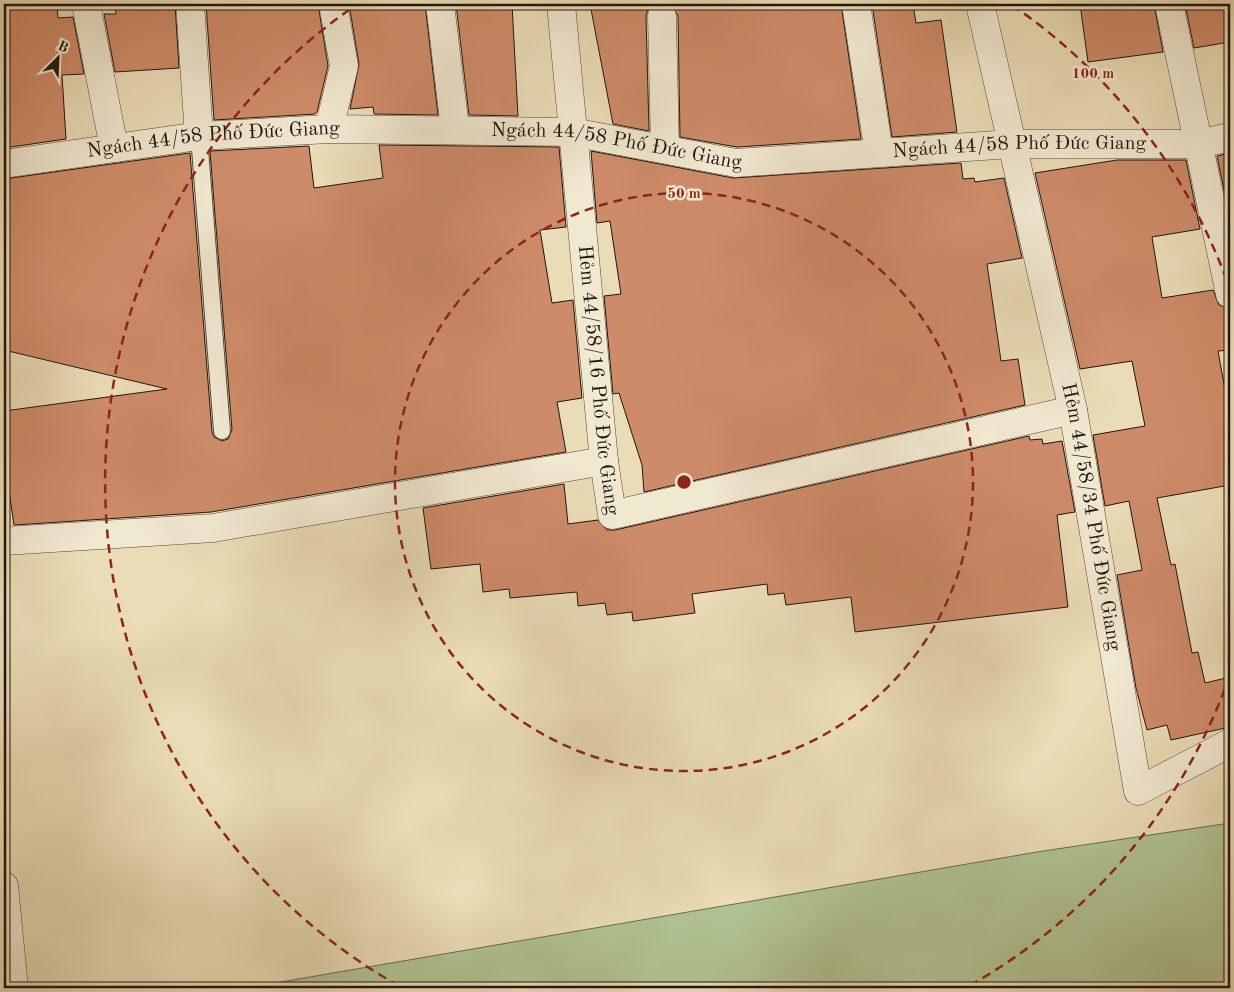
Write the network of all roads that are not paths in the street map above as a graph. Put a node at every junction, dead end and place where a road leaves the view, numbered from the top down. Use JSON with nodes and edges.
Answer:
{"nodes":[{"id":1,"x":86,"y":4,"type":"edge"},
{"id":2,"x":190,"y":4,"type":"edge"},
{"id":3,"x":333,"y":4,"type":"edge"},
{"id":4,"x":440,"y":4,"type":"edge"},
{"id":5,"x":561,"y":4,"type":"edge"},
{"id":6,"x":856,"y":4,"type":"edge"},
{"id":7,"x":980,"y":4,"type":"edge"},
{"id":8,"x":1169,"y":4,"type":"edge"},
{"id":9,"x":662,"y":16,"type":"dead end"},
{"id":10,"x":329,"y":129,"type":"junction"},
{"id":11,"x":455,"y":129,"type":"junction"},
{"id":12,"x":572,"y":132,"type":"junction"},
{"id":13,"x":199,"y":136,"type":"junction"},
{"id":14,"x":1230,"y":137,"type":"edge"},
{"id":15,"x":1011,"y":144,"type":"junction"},
{"id":16,"x":1198,"y":144,"type":"junction"},
{"id":17,"x":114,"y":148,"type":"junction"},
{"id":18,"x":665,"y":149,"type":"junction"},
{"id":19,"x":878,"y":153,"type":"junction"},
{"id":20,"x":4,"y":164,"type":"edge"},
{"id":21,"x":1230,"y":294,"type":"edge"},
{"id":22,"x":1073,"y":410,"type":"junction"},
{"id":23,"x":222,"y":430,"type":"dead end"},
{"id":24,"x":604,"y":461,"type":"junction"},
{"id":25,"x":4,"y":541,"type":"edge"},
{"id":26,"x":1230,"y":743,"type":"edge"},
{"id":27,"x":4,"y":888,"type":"edge"},
{"id":28,"x":14,"y":988,"type":"edge"}],
"edges":[{"from":1,"to":17,"type":"street"},
{"from":2,"to":13,"type":"street"},
{"from":3,"to":10,"type":"street"},
{"from":4,"to":11,"type":"street"},
{"from":5,"to":12,"type":"street","name":"Hẻm 44/58/16 Phố Đức Giang"},
{"from":6,"to":19,"type":"street"},
{"from":7,"to":15,"type":"street","name":"Hẻm 44/58/34 Phố Đức Giang"},
{"from":8,"to":16,"type":"street"},
{"from":9,"to":18,"type":"street"},
{"from":10,"to":11,"type":"street","name":"Ngách 44/58 Phố Đức Giang"},
{"from":10,"to":13,"type":"street","name":"Ngách 44/58 Phố Đức Giang"},
{"from":11,"to":12,"type":"street","name":"Ngách 44/58 Phố Đức Giang"},
{"from":12,"to":18,"type":"street","name":"Ngách 44/58 Phố Đức Giang"},
{"from":12,"to":24,"type":"street","name":"Hẻm 44/58/16 Phố Đức Giang"},
{"from":13,"to":17,"type":"street","name":"Ngách 44/58 Phố Đức Giang"},
{"from":13,"to":23,"type":"lane"},
{"from":14,"to":16,"type":"street","name":"Ngách 44/58 Phố Đức Giang"},
{"from":15,"to":16,"type":"street","name":"Ngách 44/58 Phố Đức Giang"},
{"from":15,"to":19,"type":"street","name":"Ngách 44/58 Phố Đức Giang"},
{"from":15,"to":22,"type":"street","name":"Hẻm 44/58/34 Phố Đức Giang"},
{"from":16,"to":21,"type":"street"},
{"from":17,"to":20,"type":"street","name":"Ngách 44/58 Phố Đức Giang"},
{"from":18,"to":19,"type":"street","name":"Ngách 44/58 Phố Đức Giang"},
{"from":22,"to":24,"type":"street","name":"Hẻm 44/58/16 Phố Đức Giang"},
{"from":22,"to":26,"type":"street","name":"Hẻm 44/58/34 Phố Đức Giang"},
{"from":24,"to":25,"type":"street"},
{"from":27,"to":28,"type":"street"}]}
